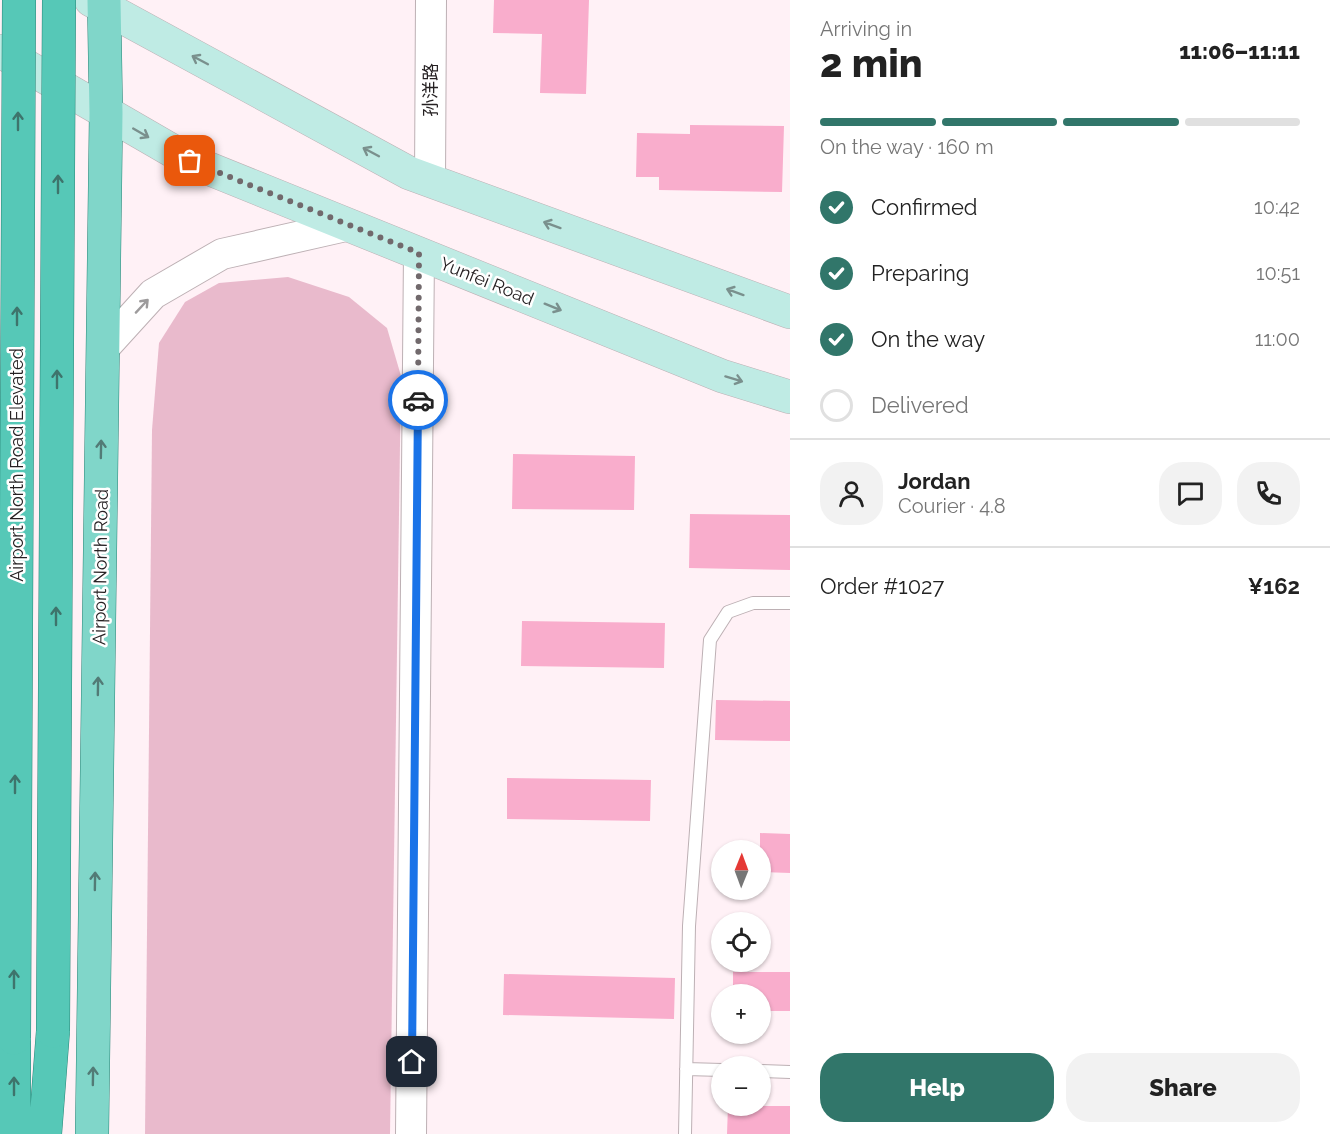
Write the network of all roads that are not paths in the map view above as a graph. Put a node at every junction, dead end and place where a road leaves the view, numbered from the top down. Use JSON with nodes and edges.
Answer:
{"nodes":[{"id":1,"x":19,"y":0,"type":"edge"},
{"id":2,"x":59,"y":0,"type":"edge"},
{"id":3,"x":431,"y":0,"type":"edge"},
{"id":4,"x":100,"y":2,"type":"edge"},
{"id":5,"x":0,"y":51,"type":"edge"},
{"id":6,"x":106,"y":113,"type":"junction"},
{"id":7,"x":430,"y":181,"type":"junction"},
{"id":8,"x":350,"y":225,"type":"junction"},
{"id":9,"x":419,"y":253,"type":"junction"},
{"id":10,"x":790,"y":312,"type":"edge"},
{"id":11,"x":103,"y":349,"type":"junction"},
{"id":12,"x":790,"y":397,"type":"edge"},
{"id":13,"x":790,"y":603,"type":"edge"},
{"id":14,"x":686,"y":1069,"type":"junction"},
{"id":15,"x":711,"y":1070,"type":"edge"},
{"id":16,"x":771,"y":1071,"type":"edge"},
{"id":17,"x":790,"y":1072,"type":"edge"},
{"id":18,"x":14,"y":1134,"type":"edge"},
{"id":19,"x":45,"y":1134,"type":"edge"},
{"id":20,"x":92,"y":1134,"type":"edge"},
{"id":21,"x":411,"y":1134,"type":"edge"},
{"id":22,"x":685,"y":1134,"type":"edge"}],
"edges":[{"from":18,"to":1,"type":"highway","name":"Airport North Road Elevated","one_way":true,"bridge":true},
{"from":19,"to":2,"type":"highway","one_way":true,"bridge":true},
{"from":3,"to":7,"type":"street","name":"孙洋路"},
{"from":4,"to":6,"type":"main road","name":"Airport North Road"},
{"from":7,"to":4,"type":"main road","one_way":true},
{"from":5,"to":6,"type":"main road","name":"Yunfei Road"},
{"from":6,"to":8,"type":"main road","name":"Yunfei Road","one_way":true},
{"from":6,"to":11,"type":"main road","name":"Airport North Road"},
{"from":10,"to":7,"type":"main road","one_way":true},
{"from":8,"to":9,"type":"main road","name":"Yunfei Road"},
{"from":11,"to":8,"type":"street","one_way":true},
{"from":9,"to":12,"type":"main road","name":"Yunfei Road","one_way":true},
{"from":9,"to":21,"type":"street"},
{"from":20,"to":11,"type":"main road","name":"Airport North Road","one_way":true},
{"from":13,"to":14,"type":"lane"},
{"from":14,"to":15,"type":"lane"},
{"from":14,"to":22,"type":"lane"},
{"from":16,"to":17,"type":"lane"}]}
